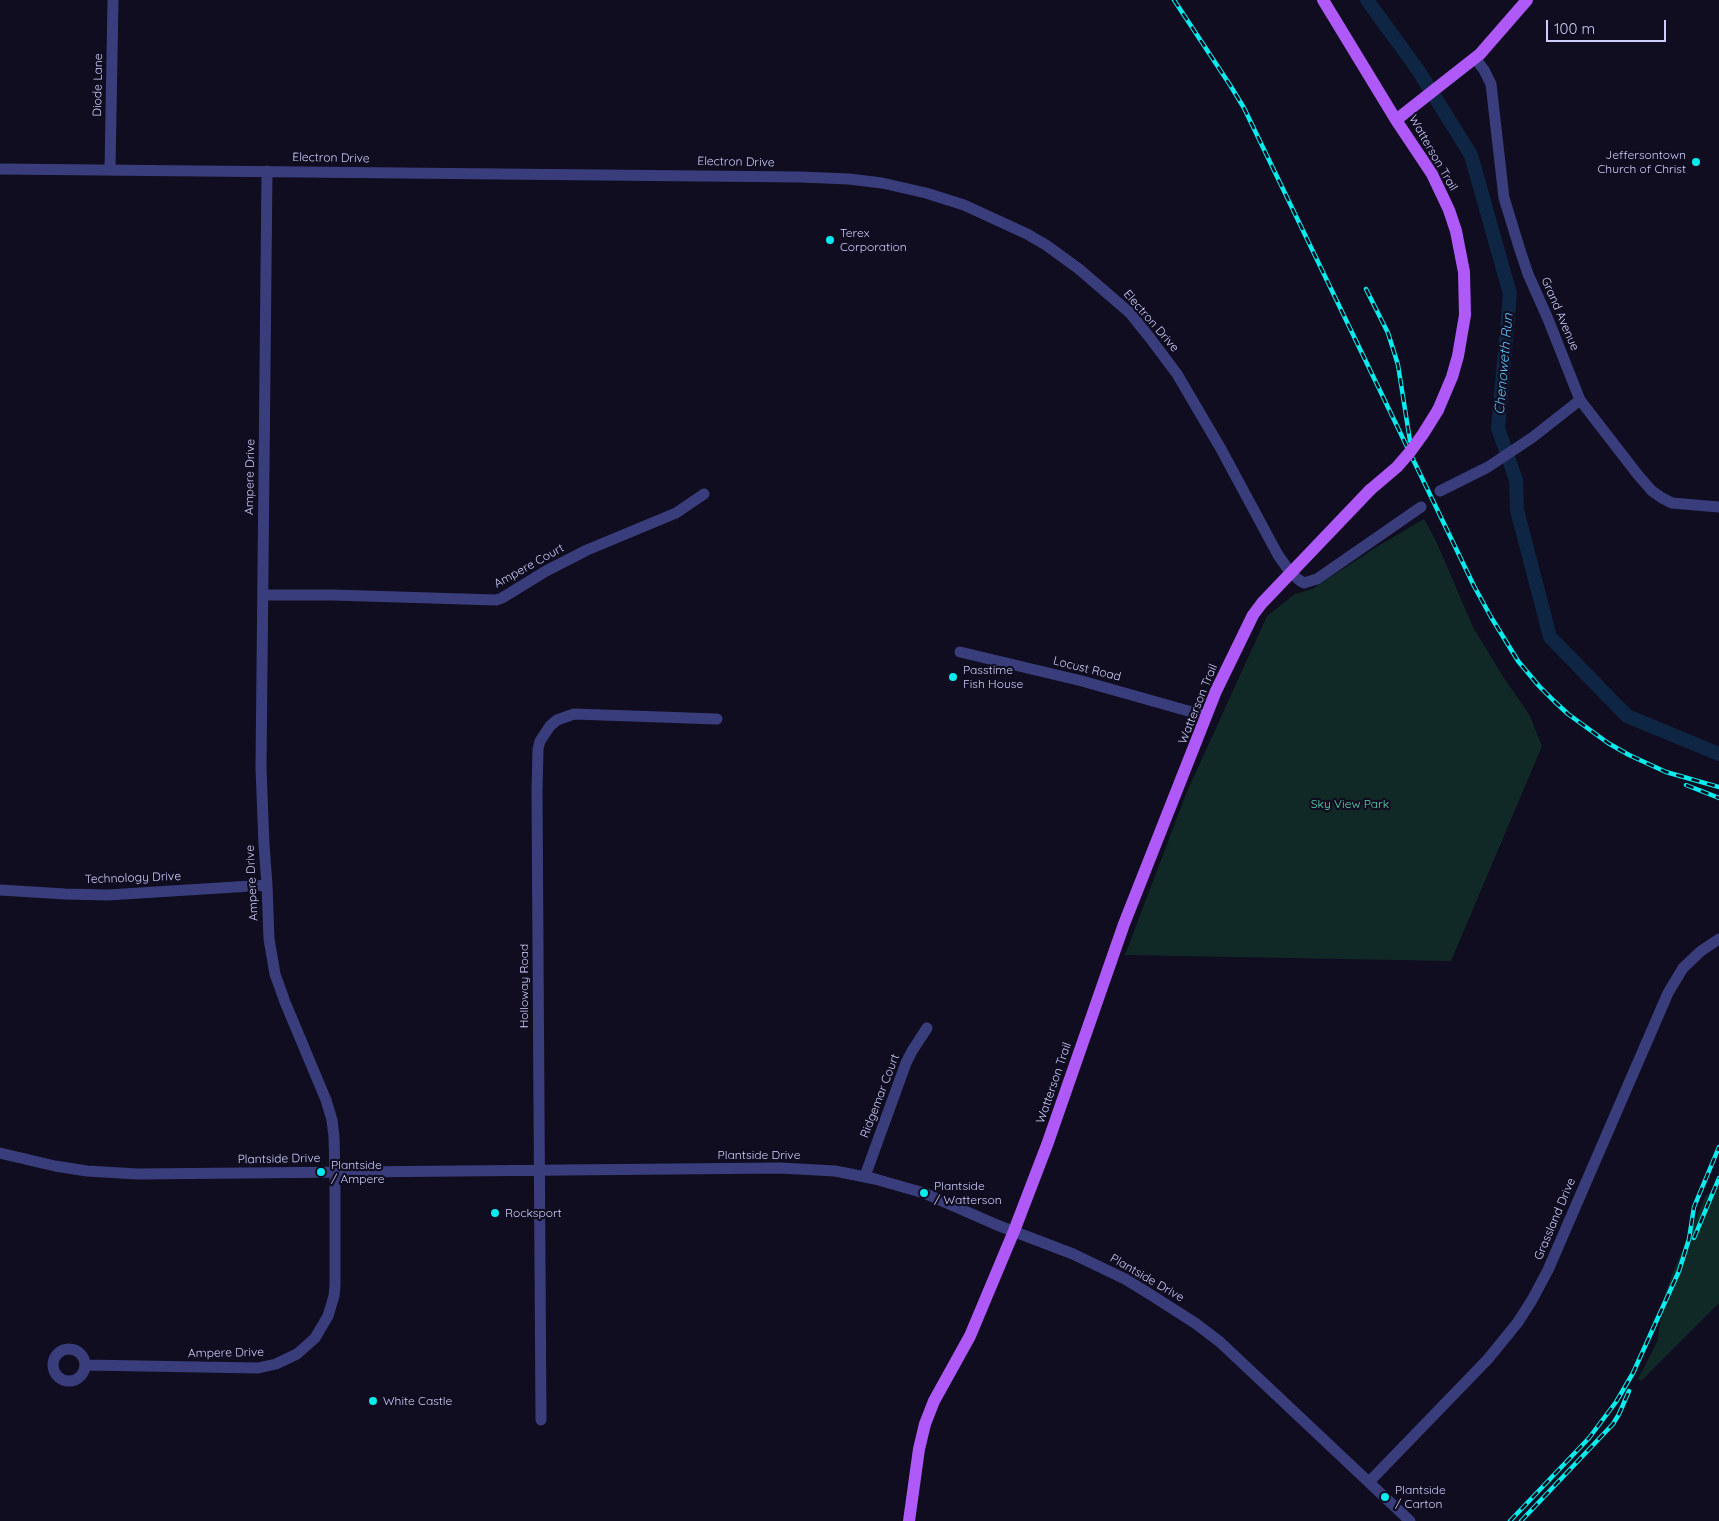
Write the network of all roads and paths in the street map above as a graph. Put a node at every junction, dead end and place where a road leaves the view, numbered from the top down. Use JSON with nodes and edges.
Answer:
{"nodes":[{"id":1,"x":113,"y":0,"type":"edge"},
{"id":2,"x":1323,"y":0,"type":"edge"},
{"id":3,"x":1527,"y":0,"type":"edge"},
{"id":4,"x":1475,"y":58,"type":"junction"},
{"id":5,"x":1396,"y":120,"type":"junction"},
{"id":6,"x":0,"y":168,"type":"edge"},
{"id":7,"x":110,"y":170,"type":"junction"},
{"id":8,"x":267,"y":171,"type":"junction"},
{"id":9,"x":1580,"y":400,"type":"junction"},
{"id":10,"x":1440,"y":491,"type":"dead end"},
{"id":11,"x":704,"y":494,"type":"dead end"},
{"id":12,"x":1421,"y":507,"type":"dead end"},
{"id":13,"x":1719,"y":508,"type":"edge"},
{"id":14,"x":1290,"y":572,"type":"junction"},
{"id":15,"x":263,"y":595,"type":"junction"},
{"id":16,"x":960,"y":652,"type":"dead end"},
{"id":17,"x":1206,"y":716,"type":"junction"},
{"id":18,"x":717,"y":719,"type":"dead end"},
{"id":19,"x":268,"y":885,"type":"junction"},
{"id":20,"x":0,"y":890,"type":"edge"},
{"id":21,"x":1719,"y":939,"type":"edge"},
{"id":22,"x":927,"y":1028,"type":"dead end"},
{"id":23,"x":0,"y":1153,"type":"edge"},
{"id":24,"x":538,"y":1171,"type":"junction"},
{"id":25,"x":334,"y":1172,"type":"junction"},
{"id":26,"x":864,"y":1176,"type":"junction"},
{"id":27,"x":1014,"y":1231,"type":"junction"},
{"id":28,"x":85,"y":1365,"type":"dead end"},
{"id":29,"x":541,"y":1420,"type":"dead end"},
{"id":30,"x":1369,"y":1482,"type":"junction"},
{"id":31,"x":909,"y":1521,"type":"edge"},
{"id":32,"x":1410,"y":1521,"type":"edge"}],
"edges":[{"from":1,"to":7,"type":"street","name":"Diode Lane"},
{"from":2,"to":5,"type":"main road"},
{"from":3,"to":4,"type":"main road","name":"Watterson Trail"},
{"from":4,"to":5,"type":"main road","name":"Watterson Trail"},
{"from":4,"to":9,"type":"street","name":"Grand Avenue"},
{"from":5,"to":14,"type":"main road","name":"Watterson Trail","bridge":true},
{"from":6,"to":7,"type":"street","name":"Electron Drive"},
{"from":7,"to":8,"type":"street","name":"Electron Drive"},
{"from":8,"to":14,"type":"street","name":"Electron Drive"},
{"from":8,"to":15,"type":"street","name":"Ampere Drive"},
{"from":9,"to":10,"type":"street"},
{"from":9,"to":13,"type":"street","name":"Grand Avenue"},
{"from":11,"to":15,"type":"street","name":"Ampere Court"},
{"from":12,"to":14,"type":"street"},
{"from":14,"to":17,"type":"main road","name":"Watterson Trail"},
{"from":15,"to":19,"type":"street","name":"Ampere Drive"},
{"from":16,"to":17,"type":"street","name":"Locust Road"},
{"from":17,"to":27,"type":"main road","name":"Watterson Trail"},
{"from":18,"to":24,"type":"street","name":"Holloway Road"},
{"from":19,"to":20,"type":"street","name":"Technology Drive"},
{"from":19,"to":25,"type":"street","name":"Ampere Drive"},
{"from":21,"to":30,"type":"street","name":"Grassland Drive"},
{"from":22,"to":26,"type":"street","name":"Ridgemar Court"},
{"from":23,"to":25,"type":"street","name":"Plantside Drive"},
{"from":24,"to":25,"type":"street","name":"Plantside Drive"},
{"from":24,"to":26,"type":"street","name":"Plantside Drive"},
{"from":24,"to":29,"type":"street","name":"Holloway Road"},
{"from":25,"to":28,"type":"street","name":"Ampere Drive"},
{"from":26,"to":27,"type":"street","name":"Plantside Drive"},
{"from":27,"to":30,"type":"street","name":"Plantside Drive"},
{"from":27,"to":31,"type":"main road","name":"Watterson Trail"},
{"from":30,"to":32,"type":"street","name":"Plantside Drive"}]}
